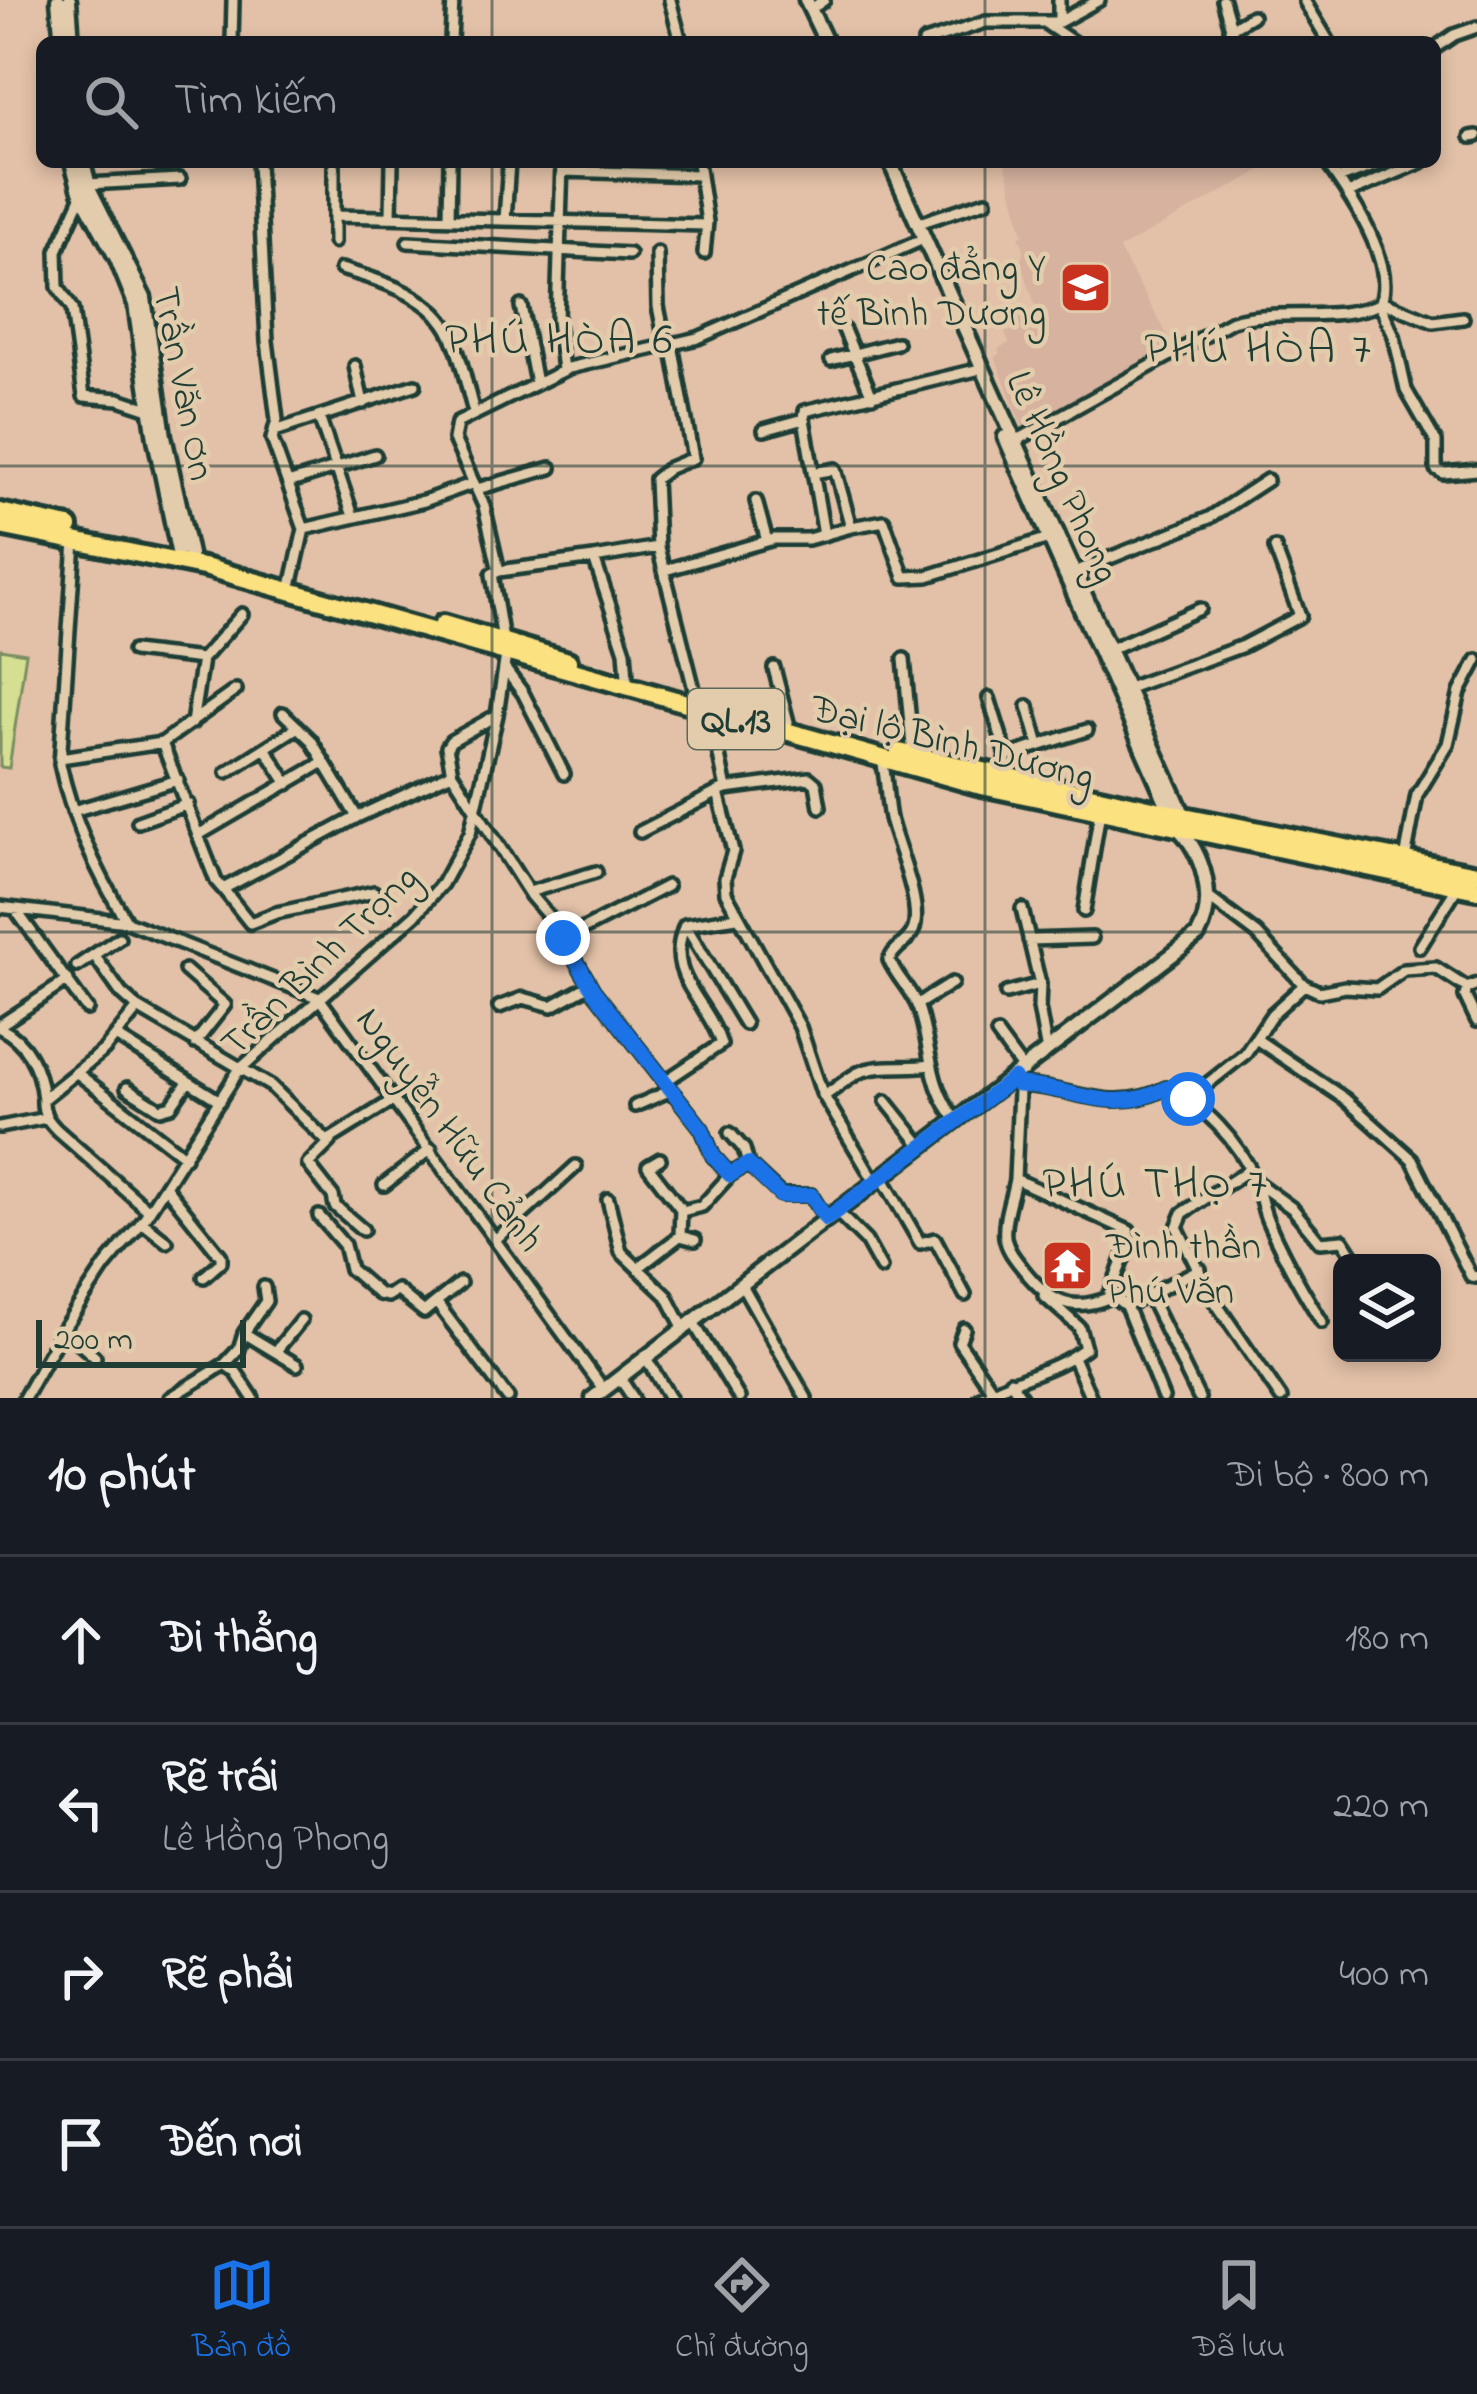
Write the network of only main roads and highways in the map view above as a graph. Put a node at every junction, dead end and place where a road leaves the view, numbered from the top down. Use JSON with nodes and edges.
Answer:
{"nodes":[{"id":1,"x":0,"y":512,"type":"edge"},
{"id":2,"x":0,"y":526,"type":"edge"},
{"id":3,"x":505,"y":655,"type":"junction"},
{"id":4,"x":1183,"y":825,"type":"junction"},
{"id":5,"x":1477,"y":874,"type":"edge"},
{"id":6,"x":1468,"y":888,"type":"edge"}],
"edges":[{"from":1,"to":3,"type":"highway","name":"Đại lộ Bình Dương","number":"QL.13"},
{"from":2,"to":3,"type":"highway","name":"Đại lộ Bình Dương","number":"QL.13"},
{"from":3,"to":4,"type":"highway","name":"Đại lộ Bình Dương","number":"QL.13"},
{"from":3,"to":4,"type":"highway","name":"Đại lộ Bình Dương","number":"QL.13"},
{"from":4,"to":5,"type":"highway","name":"Đại lộ Bình Dương","number":"QL.13"},
{"from":4,"to":6,"type":"highway","name":"Đại lộ Bình Dương","number":"QL.13"}]}
